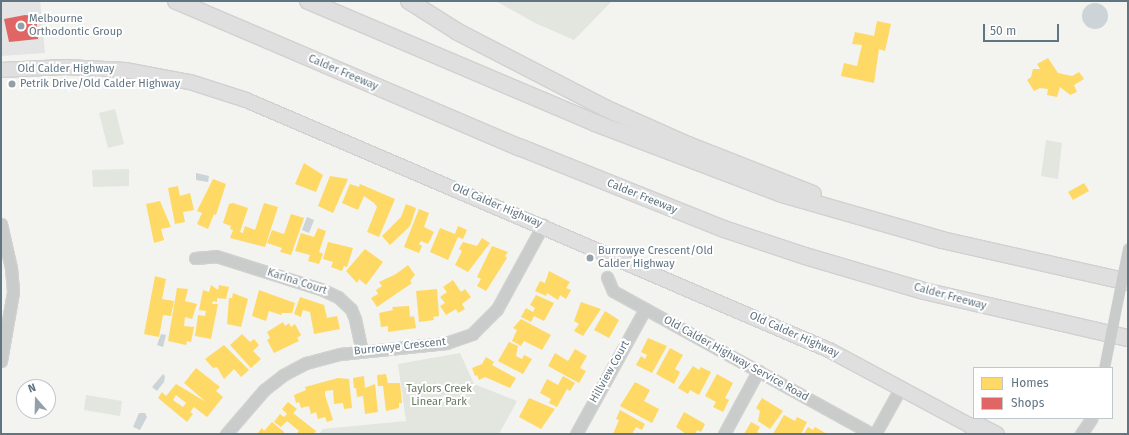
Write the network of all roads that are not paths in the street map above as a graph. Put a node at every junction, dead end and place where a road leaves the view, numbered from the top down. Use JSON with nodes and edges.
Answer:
{"nodes":[{"id":1,"x":170,"y":1,"type":"edge"},
{"id":2,"x":176,"y":1,"type":"edge"},
{"id":3,"x":308,"y":1,"type":"edge"},
{"id":4,"x":409,"y":1,"type":"edge"},
{"id":5,"x":226,"y":23,"type":"junction"},
{"id":6,"x":1,"y":70,"type":"edge"},
{"id":7,"x":1,"y":224,"type":"edge"},
{"id":8,"x":543,"y":225,"type":"junction"},
{"id":9,"x":1128,"y":248,"type":"edge"},
{"id":10,"x":1000,"y":254,"type":"junction"},
{"id":11,"x":195,"y":258,"type":"dead end"},
{"id":12,"x":607,"y":277,"type":"dead end"},
{"id":13,"x":1128,"y":282,"type":"edge"},
{"id":14,"x":645,"y":309,"type":"junction"},
{"id":15,"x":1128,"y":338,"type":"edge"},
{"id":16,"x":362,"y":351,"type":"junction"},
{"id":17,"x":1,"y":361,"type":"edge"},
{"id":18,"x":1104,"y":367,"type":"edge"},
{"id":19,"x":758,"y":371,"type":"junction"},
{"id":20,"x":901,"y":387,"type":"junction"},
{"id":21,"x":1091,"y":419,"type":"edge"},
{"id":22,"x":974,"y":429,"type":"edge"},
{"id":23,"x":226,"y":434,"type":"edge"},
{"id":24,"x":576,"y":434,"type":"edge"},
{"id":25,"x":724,"y":434,"type":"edge"},
{"id":26,"x":873,"y":434,"type":"edge"},
{"id":27,"x":997,"y":434,"type":"edge"},
{"id":28,"x":1081,"y":434,"type":"edge"},
{"id":29,"x":1086,"y":434,"type":"edge"}],
"edges":[{"from":1,"to":5,"type":"highway"},
{"from":2,"to":5,"type":"highway","name":"Calder Freeway"},
{"from":3,"to":10,"type":"highway"},
{"from":4,"to":10,"type":"highway"},
{"from":5,"to":15,"type":"highway","name":"Calder Freeway"},
{"from":6,"to":8,"type":"main road","name":"Old Calder Highway"},
{"from":7,"to":17,"type":"street"},
{"from":8,"to":16,"type":"street","name":"Burrowye Crescent"},
{"from":8,"to":20,"type":"main road","name":"Old Calder Highway"},
{"from":9,"to":18,"type":"street","bridge":true},
{"from":10,"to":13,"type":"highway"},
{"from":11,"to":16,"type":"street","name":"Karina Court"},
{"from":12,"to":14,"type":"street","name":"Old Calder Highway Service Road"},
{"from":14,"to":19,"type":"street","name":"Old Calder Highway Service Road"},
{"from":14,"to":24,"type":"street","name":"Hillview Court"},
{"from":16,"to":23,"type":"street","name":"Burrowye Crescent"},
{"from":19,"to":25,"type":"street"},
{"from":19,"to":26,"type":"street","name":"Old Calder Highway Service Road"},
{"from":20,"to":22,"type":"main road","name":"Old Calder Highway"},
{"from":20,"to":26,"type":"street"},
{"from":21,"to":28,"type":"street"},
{"from":21,"to":29,"type":"street"},
{"from":22,"to":27,"type":"main road","name":"Old Calder Highway"}]}
